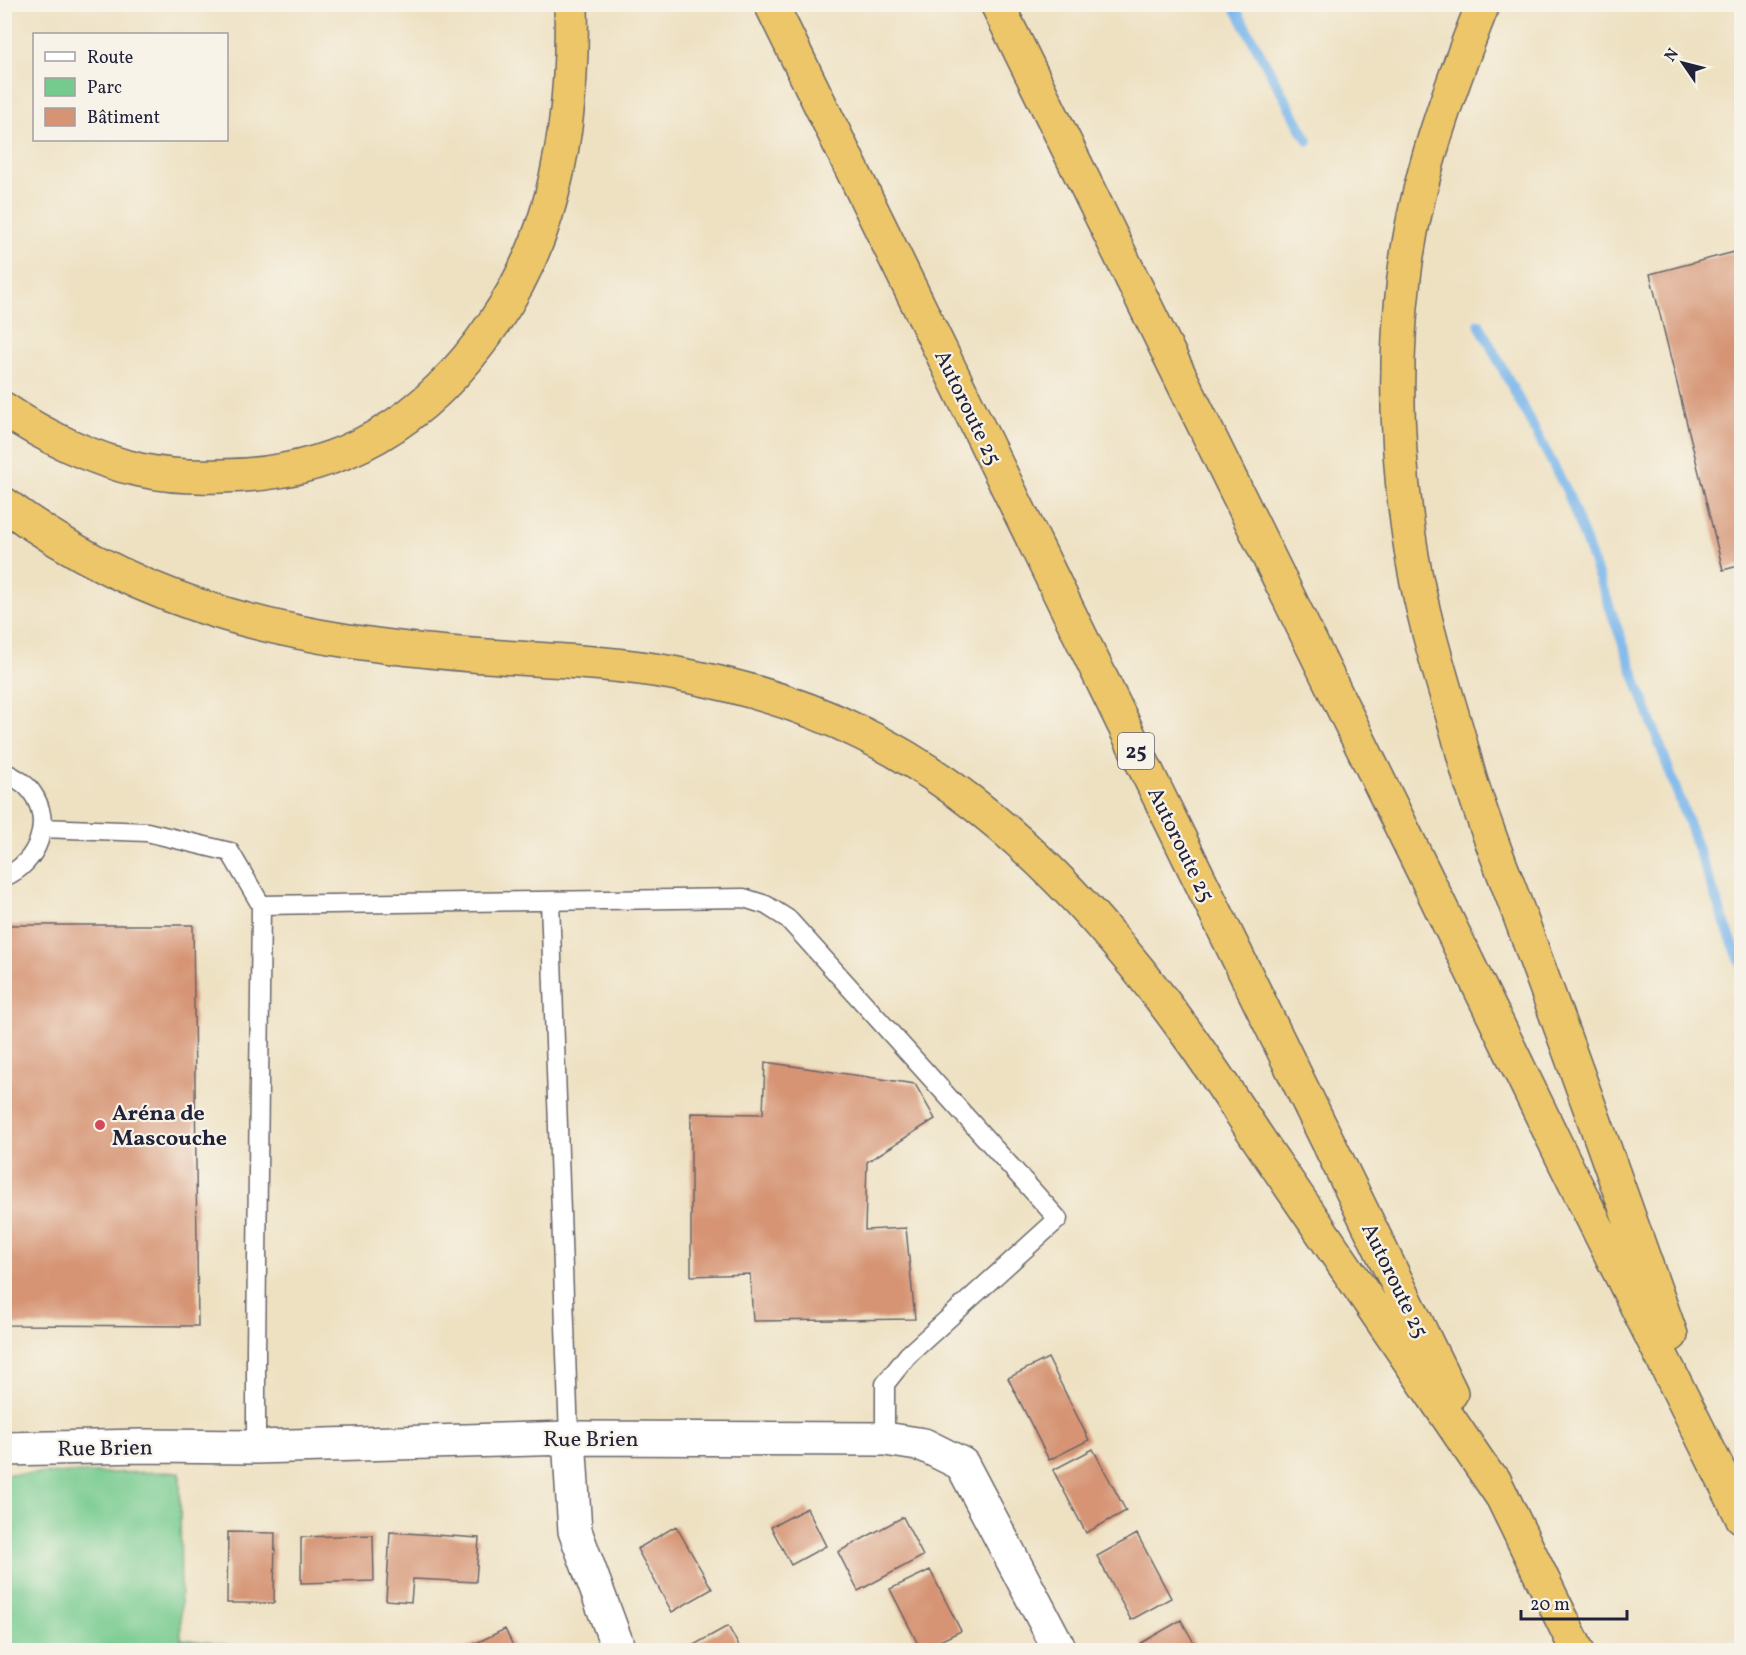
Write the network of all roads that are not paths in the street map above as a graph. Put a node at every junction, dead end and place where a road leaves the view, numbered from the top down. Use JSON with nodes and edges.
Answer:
{"nodes":[{"id":1,"x":571,"y":4,"type":"edge"},
{"id":2,"x":771,"y":4,"type":"edge"},
{"id":3,"x":997,"y":4,"type":"edge"},
{"id":4,"x":1483,"y":4,"type":"edge"},
{"id":5,"x":4,"y":409,"type":"edge"},
{"id":6,"x":4,"y":504,"type":"edge"},
{"id":7,"x":4,"y":772,"type":"edge"},
{"id":8,"x":42,"y":828,"type":"junction"},
{"id":9,"x":4,"y":876,"type":"edge"},
{"id":10,"x":550,"y":901,"type":"junction"},
{"id":11,"x":261,"y":905,"type":"junction"},
{"id":12,"x":569,"y":1438,"type":"junction"},
{"id":13,"x":885,"y":1439,"type":"junction"},
{"id":14,"x":256,"y":1447,"type":"junction"},
{"id":15,"x":4,"y":1449,"type":"edge"},
{"id":16,"x":1722,"y":1478,"type":"junction"},
{"id":17,"x":1503,"y":1498,"type":"junction"},
{"id":18,"x":1742,"y":1517,"type":"edge"},
{"id":19,"x":619,"y":1650,"type":"edge"},
{"id":20,"x":1060,"y":1650,"type":"edge"},
{"id":21,"x":1577,"y":1650,"type":"edge"}],
"edges":[{"from":1,"to":5,"type":"highway"},
{"from":2,"to":17,"type":"highway","name":"Autoroute 25","number":"25"},
{"from":3,"to":16,"type":"highway"},
{"from":4,"to":16,"type":"highway"},
{"from":6,"to":17,"type":"highway"},
{"from":7,"to":8,"type":"lane"},
{"from":8,"to":9,"type":"lane"},
{"from":8,"to":11,"type":"lane"},
{"from":10,"to":11,"type":"lane"},
{"from":10,"to":12,"type":"lane"},
{"from":10,"to":13,"type":"lane"},
{"from":11,"to":14,"type":"lane"},
{"from":12,"to":13,"type":"street","name":"Rue Brien"},
{"from":12,"to":14,"type":"street","name":"Rue Brien"},
{"from":12,"to":19,"type":"street"},
{"from":13,"to":20,"type":"street","name":"Rue Brien"},
{"from":14,"to":15,"type":"street","name":"Rue Brien"},
{"from":16,"to":18,"type":"highway"},
{"from":17,"to":21,"type":"highway","name":"Autoroute 25","number":"25"}]}
